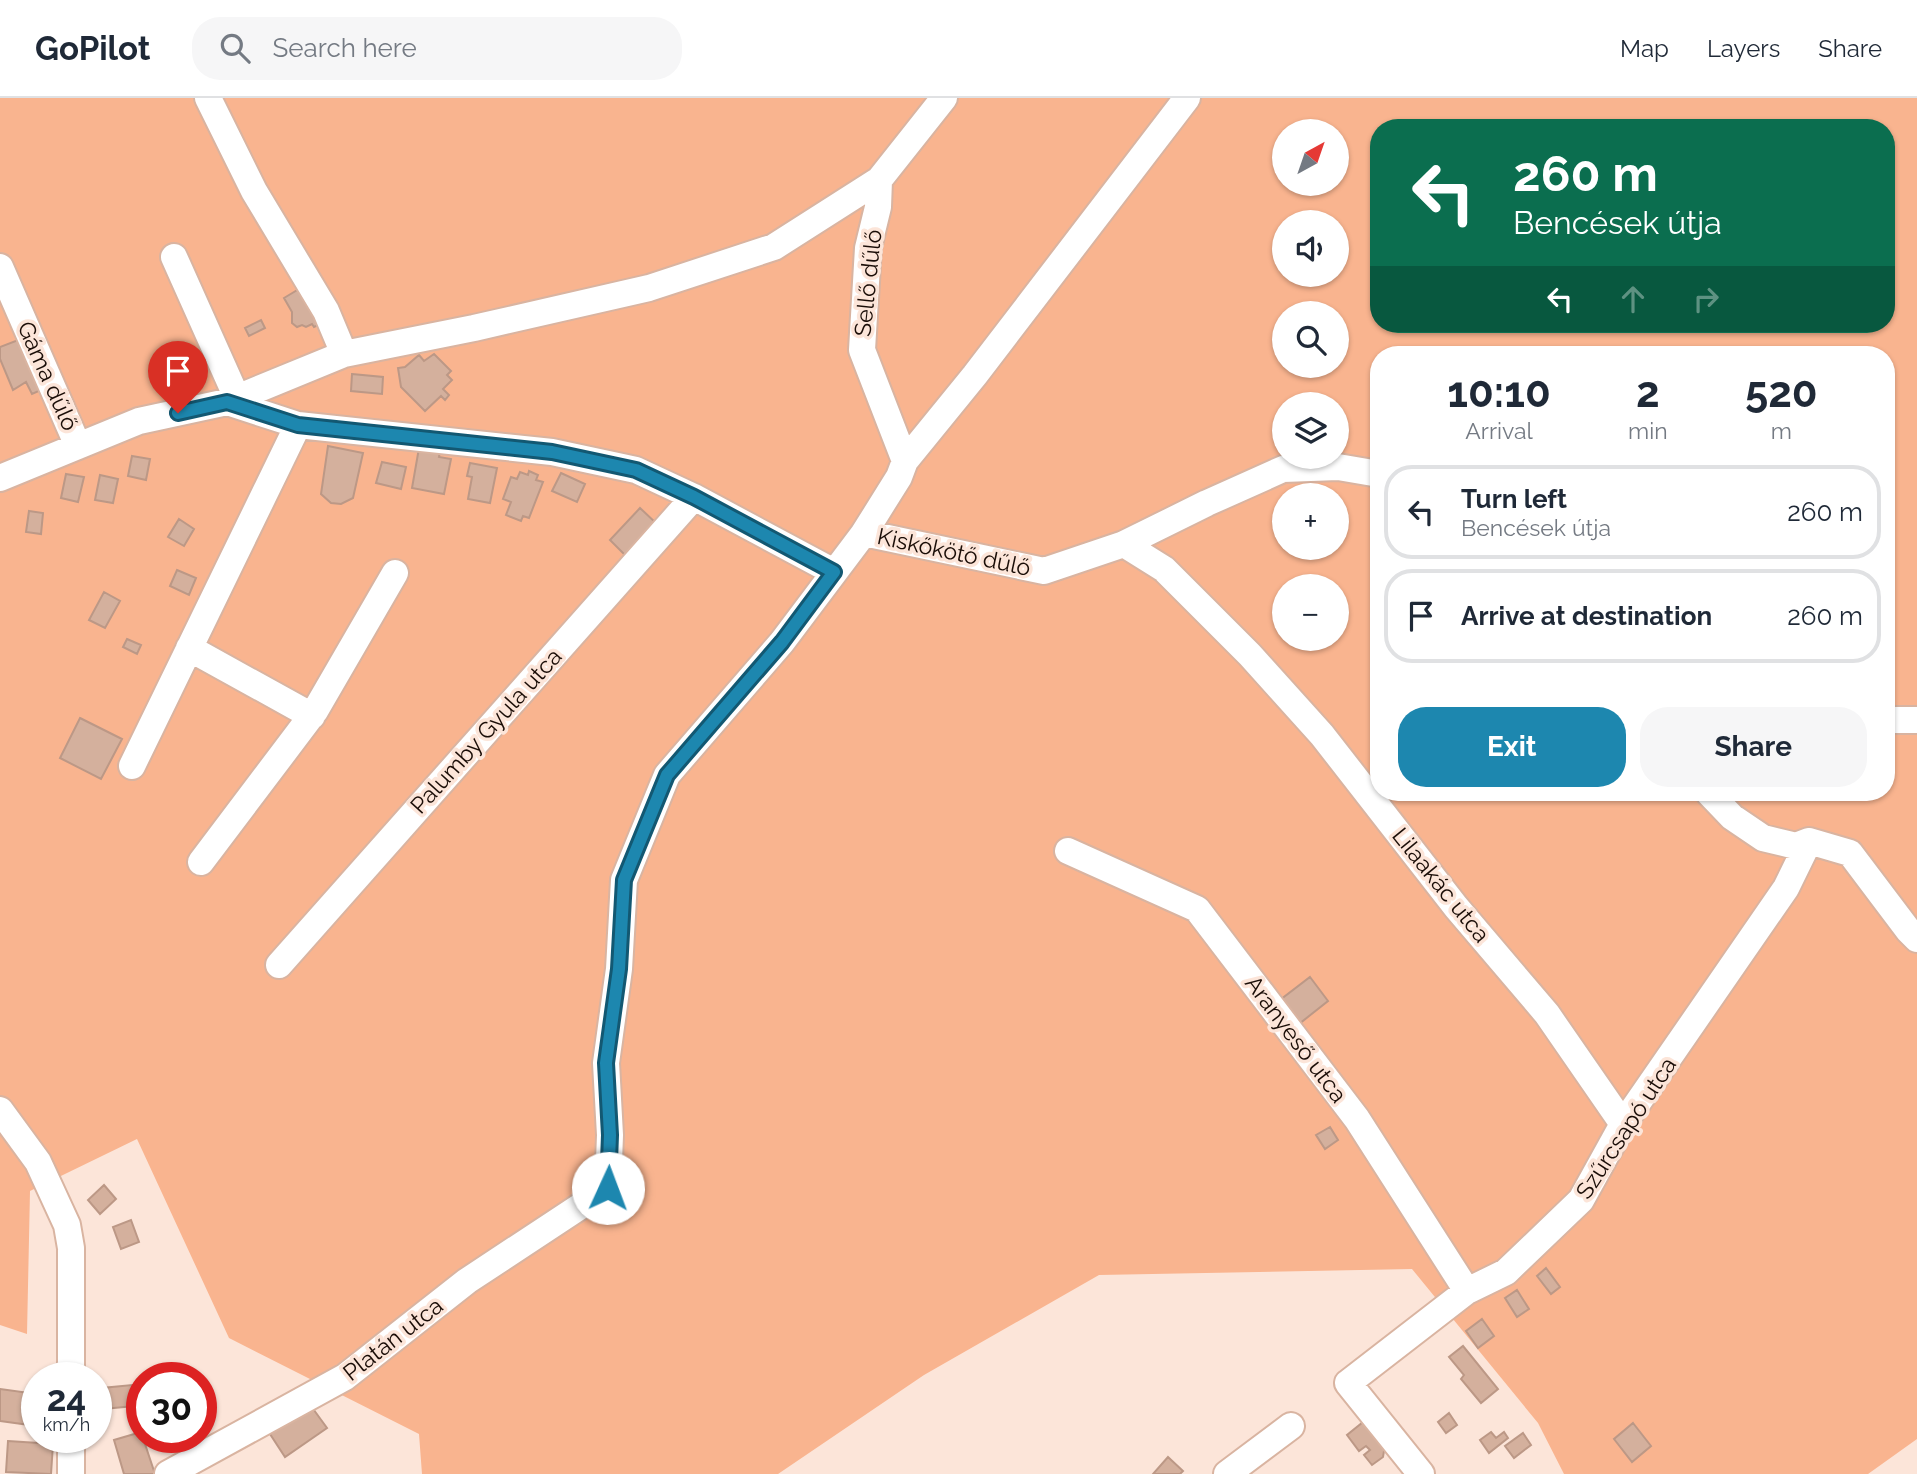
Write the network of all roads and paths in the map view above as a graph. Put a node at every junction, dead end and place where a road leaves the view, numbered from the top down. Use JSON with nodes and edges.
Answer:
{"nodes":[{"id":1,"x":208,"y":98,"type":"edge"},
{"id":2,"x":944,"y":98,"type":"edge"},
{"id":3,"x":1186,"y":98,"type":"edge"},
{"id":4,"x":879,"y":180,"type":"junction"},
{"id":5,"x":174,"y":257,"type":"dead end"},
{"id":6,"x":0,"y":267,"type":"edge"},
{"id":7,"x":344,"y":354,"type":"junction"},
{"id":8,"x":232,"y":400,"type":"junction"},
{"id":9,"x":298,"y":425,"type":"junction"},
{"id":10,"x":78,"y":446,"type":"junction"},
{"id":11,"x":905,"y":461,"type":"junction"},
{"id":12,"x":1370,"y":472,"type":"edge"},
{"id":13,"x":0,"y":478,"type":"edge"},
{"id":14,"x":694,"y":497,"type":"junction"},
{"id":15,"x":864,"y":533,"type":"junction"},
{"id":16,"x":1124,"y":544,"type":"junction"},
{"id":17,"x":834,"y":572,"type":"junction"},
{"id":18,"x":396,"y":573,"type":"dead end"},
{"id":19,"x":189,"y":648,"type":"junction"},
{"id":20,"x":312,"y":716,"type":"junction"},
{"id":21,"x":1895,"y":720,"type":"edge"},
{"id":22,"x":1917,"y":720,"type":"edge"},
{"id":23,"x":132,"y":766,"type":"dead end"},
{"id":24,"x":1370,"y":796,"type":"edge"},
{"id":25,"x":1374,"y":801,"type":"edge"},
{"id":26,"x":1717,"y":801,"type":"edge"},
{"id":27,"x":1809,"y":841,"type":"junction"},
{"id":28,"x":1068,"y":851,"type":"dead end"},
{"id":29,"x":201,"y":862,"type":"dead end"},
{"id":30,"x":1917,"y":939,"type":"edge"},
{"id":31,"x":279,"y":965,"type":"dead end"},
{"id":32,"x":0,"y":1110,"type":"edge"},
{"id":33,"x":1623,"y":1124,"type":"junction"},
{"id":34,"x":1467,"y":1291,"type":"junction"},
{"id":35,"x":71,"y":1362,"type":"edge"},
{"id":36,"x":1291,"y":1426,"type":"dead end"},
{"id":37,"x":71,"y":1453,"type":"edge"},
{"id":38,"x":71,"y":1474,"type":"edge"},
{"id":39,"x":168,"y":1474,"type":"edge"},
{"id":40,"x":1227,"y":1474,"type":"edge"},
{"id":41,"x":1421,"y":1474,"type":"edge"}],
"edges":[{"from":1,"to":7,"type":"street"},
{"from":2,"to":4,"type":"street"},
{"from":3,"to":11,"type":"street"},
{"from":4,"to":7,"type":"street"},
{"from":4,"to":11,"type":"street","name":"Sellő dűlő"},
{"from":5,"to":8,"type":"street"},
{"from":6,"to":10,"type":"street","name":"Gáma dűlő"},
{"from":7,"to":8,"type":"street"},
{"from":8,"to":9,"type":"street"},
{"from":8,"to":10,"type":"street"},
{"from":9,"to":14,"type":"street"},
{"from":9,"to":19,"type":"street"},
{"from":10,"to":13,"type":"street"},
{"from":11,"to":15,"type":"street"},
{"from":12,"to":16,"type":"street","name":"Kiskőkötő dűlő"},
{"from":14,"to":17,"type":"street"},
{"from":14,"to":31,"type":"street","name":"Palumby Gyula utca"},
{"from":15,"to":16,"type":"street","name":"Kiskőkötő dűlő"},
{"from":15,"to":17,"type":"street"},
{"from":16,"to":24,"type":"street","name":"Lilaakác utca"},
{"from":17,"to":39,"type":"street","name":"Platán utca"},
{"from":18,"to":20,"type":"street"},
{"from":19,"to":20,"type":"street"},
{"from":19,"to":23,"type":"street"},
{"from":20,"to":29,"type":"street"},
{"from":21,"to":22,"type":"street"},
{"from":25,"to":33,"type":"street","name":"Lilaakác utca"},
{"from":26,"to":27,"type":"street"},
{"from":27,"to":30,"type":"street"},
{"from":27,"to":33,"type":"street","name":"Szűrcsapó utca"},
{"from":28,"to":34,"type":"street","name":"Aranyeső utca"},
{"from":32,"to":35,"type":"street"},
{"from":33,"to":34,"type":"street","name":"Szűrcsapó utca"},
{"from":34,"to":41,"type":"street","name":"Szűrcsapó utca"},
{"from":36,"to":40,"type":"street"},
{"from":37,"to":38,"type":"street"}]}
